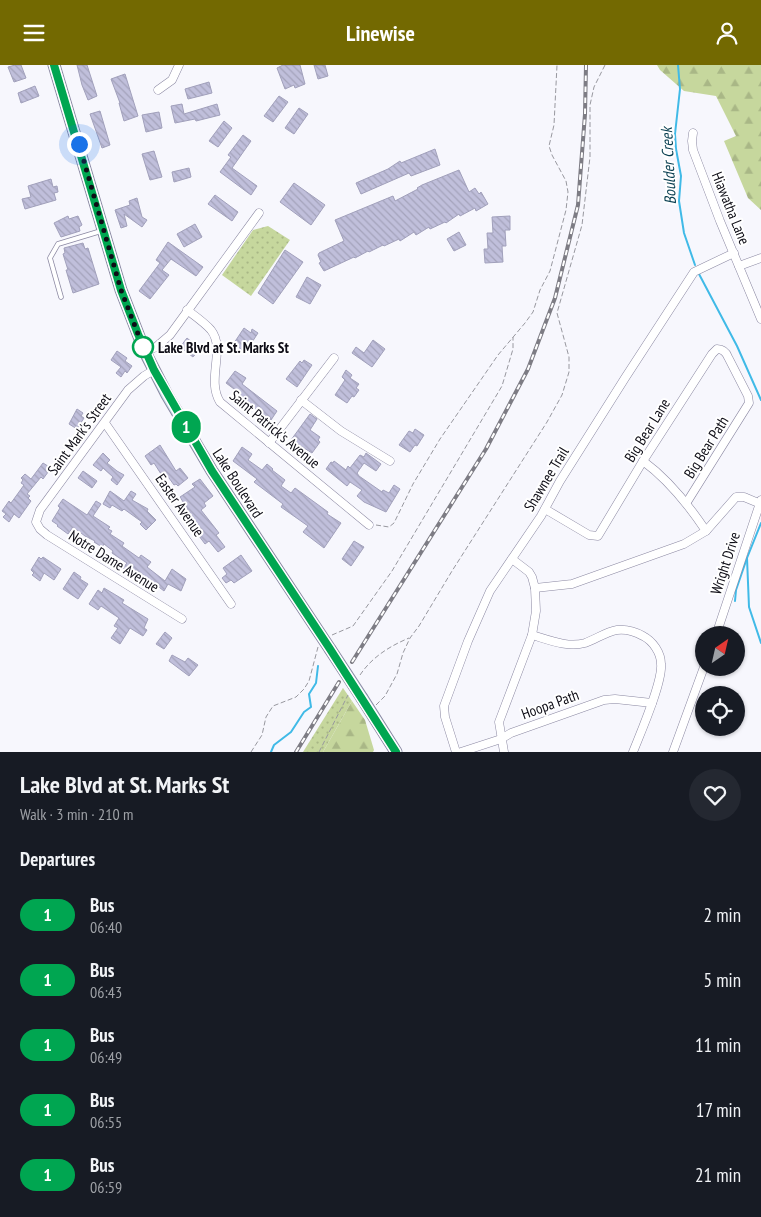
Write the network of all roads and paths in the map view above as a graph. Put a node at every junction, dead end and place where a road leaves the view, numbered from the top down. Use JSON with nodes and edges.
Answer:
{"nodes":[{"id":1,"x":54,"y":65,"type":"edge"},
{"id":2,"x":179,"y":65,"type":"edge"},
{"id":3,"x":557,"y":65,"type":"edge"},
{"id":4,"x":605,"y":65,"type":"edge"},
{"id":5,"x":158,"y":90,"type":"dead end"},
{"id":6,"x":693,"y":133,"type":"dead end"},
{"id":7,"x":259,"y":213,"type":"dead end"},
{"id":8,"x":104,"y":231,"type":"junction"},
{"id":9,"x":734,"y":253,"type":"junction"},
{"id":10,"x":761,"y":257,"type":"edge"},
{"id":11,"x":739,"y":266,"type":"junction"},
{"id":12,"x":61,"y":297,"type":"dead end"},
{"id":13,"x":187,"y":310,"type":"junction"},
{"id":14,"x":761,"y":319,"type":"edge"},
{"id":15,"x":513,"y":336,"type":"junction"},
{"id":16,"x":145,"y":352,"type":"junction"},
{"id":17,"x":334,"y":358,"type":"dead end"},
{"id":18,"x":154,"y":370,"type":"junction"},
{"id":19,"x":302,"y":400,"type":"junction"},
{"id":20,"x":748,"y":406,"type":"joint"},
{"id":21,"x":105,"y":423,"type":"junction"},
{"id":22,"x":269,"y":443,"type":"junction"},
{"id":23,"x":390,"y":461,"type":"dead end"},
{"id":24,"x":643,"y":461,"type":"junction"},
{"id":25,"x":687,"y":502,"type":"junction"},
{"id":26,"x":761,"y":502,"type":"edge"},
{"id":27,"x":544,"y":509,"type":"junction"},
{"id":28,"x":36,"y":522,"type":"joint"},
{"id":29,"x":369,"y":525,"type":"joint"},
{"id":30,"x":706,"y":531,"type":"junction"},
{"id":31,"x":512,"y":559,"type":"junction"},
{"id":32,"x":535,"y":588,"type":"junction"},
{"id":33,"x":231,"y":604,"type":"dead end"},
{"id":34,"x":182,"y":619,"type":"dead end"},
{"id":35,"x":719,"y":626,"type":"edge"},
{"id":36,"x":532,"y":635,"type":"junction"},
{"id":37,"x":410,"y":638,"type":"junction"},
{"id":38,"x":327,"y":644,"type":"junction"},
{"id":39,"x":360,"y":675,"type":"dead end"},
{"id":40,"x":701,"y":676,"type":"edge"},
{"id":41,"x":348,"y":695,"type":"dead end"},
{"id":42,"x":652,"y":703,"type":"junction"},
{"id":43,"x":371,"y":711,"type":"junction"},
{"id":44,"x":501,"y":739,"type":"junction"},
{"id":45,"x":251,"y":752,"type":"edge"},
{"id":46,"x":320,"y":752,"type":"edge"},
{"id":47,"x":396,"y":752,"type":"edge"},
{"id":48,"x":456,"y":752,"type":"edge"},
{"id":49,"x":461,"y":752,"type":"edge"},
{"id":50,"x":504,"y":752,"type":"edge"},
{"id":51,"x":633,"y":752,"type":"edge"},
{"id":52,"x":673,"y":752,"type":"edge"}],
"edges":[{"from":1,"to":8,"type":"main road","name":"Lake Boulevard"},
{"from":2,"to":5,"type":"street"},
{"from":3,"to":15,"type":"path"},
{"from":4,"to":37,"type":"path"},
{"from":6,"to":9,"type":"street","name":"Hiawatha Lane"},
{"from":7,"to":13,"type":"street"},
{"from":8,"to":12,"type":"lane"},
{"from":8,"to":16,"type":"main road","name":"Lake Boulevard"},
{"from":9,"to":11,"type":"street","name":"Hiawatha Lane"},
{"from":9,"to":27,"type":"street","name":"Shawnee Trail"},
{"from":10,"to":11,"type":"street"},
{"from":11,"to":14,"type":"street","name":"Hiawatha Lane"},
{"from":13,"to":16,"type":"street"},
{"from":13,"to":22,"type":"street","name":"Saint Patrick's Avenue"},
{"from":15,"to":29,"type":"path"},
{"from":15,"to":38,"type":"path"},
{"from":16,"to":18,"type":"main road","name":"Lake Boulevard"},
{"from":17,"to":19,"type":"street"},
{"from":18,"to":21,"type":"street","name":"Saint Mark's Street"},
{"from":18,"to":38,"type":"main road","name":"Lake Boulevard"},
{"from":19,"to":22,"type":"street"},
{"from":19,"to":23,"type":"street"},
{"from":20,"to":24,"type":"street","name":"Big Bear Lane"},
{"from":20,"to":25,"type":"street","name":"Big Bear Path"},
{"from":21,"to":28,"type":"street","name":"Saint Mark's Street"},
{"from":21,"to":33,"type":"street","name":"Easter Avenue"},
{"from":22,"to":29,"type":"street","name":"Saint Patrick's Avenue"},
{"from":24,"to":25,"type":"street"},
{"from":24,"to":27,"type":"street","name":"Big Bear Lane"},
{"from":25,"to":30,"type":"street"},
{"from":26,"to":30,"type":"street"},
{"from":26,"to":35,"type":"street","name":"Wright Drive"},
{"from":27,"to":31,"type":"street","name":"Shawnee Trail"},
{"from":28,"to":34,"type":"street","name":"Notre Dame Avenue"},
{"from":30,"to":32,"type":"street"},
{"from":31,"to":32,"type":"street"},
{"from":31,"to":48,"type":"street","name":"Shawnee Trail"},
{"from":32,"to":36,"type":"street"},
{"from":36,"to":42,"type":"street"},
{"from":36,"to":44,"type":"street"},
{"from":37,"to":39,"type":"path"},
{"from":37,"to":43,"type":"path"},
{"from":38,"to":43,"type":"main road","name":"Lake Boulevard","bridge":true},
{"from":38,"to":45,"type":"path"},
{"from":40,"to":52,"type":"street"},
{"from":41,"to":46,"type":"path"},
{"from":42,"to":44,"type":"street","name":"Hoopa Path"},
{"from":42,"to":51,"type":"street"},
{"from":43,"to":47,"type":"main road","name":"Lake Boulevard"},
{"from":44,"to":49,"type":"street","name":"Hoopa Path"},
{"from":44,"to":50,"type":"street"}]}
